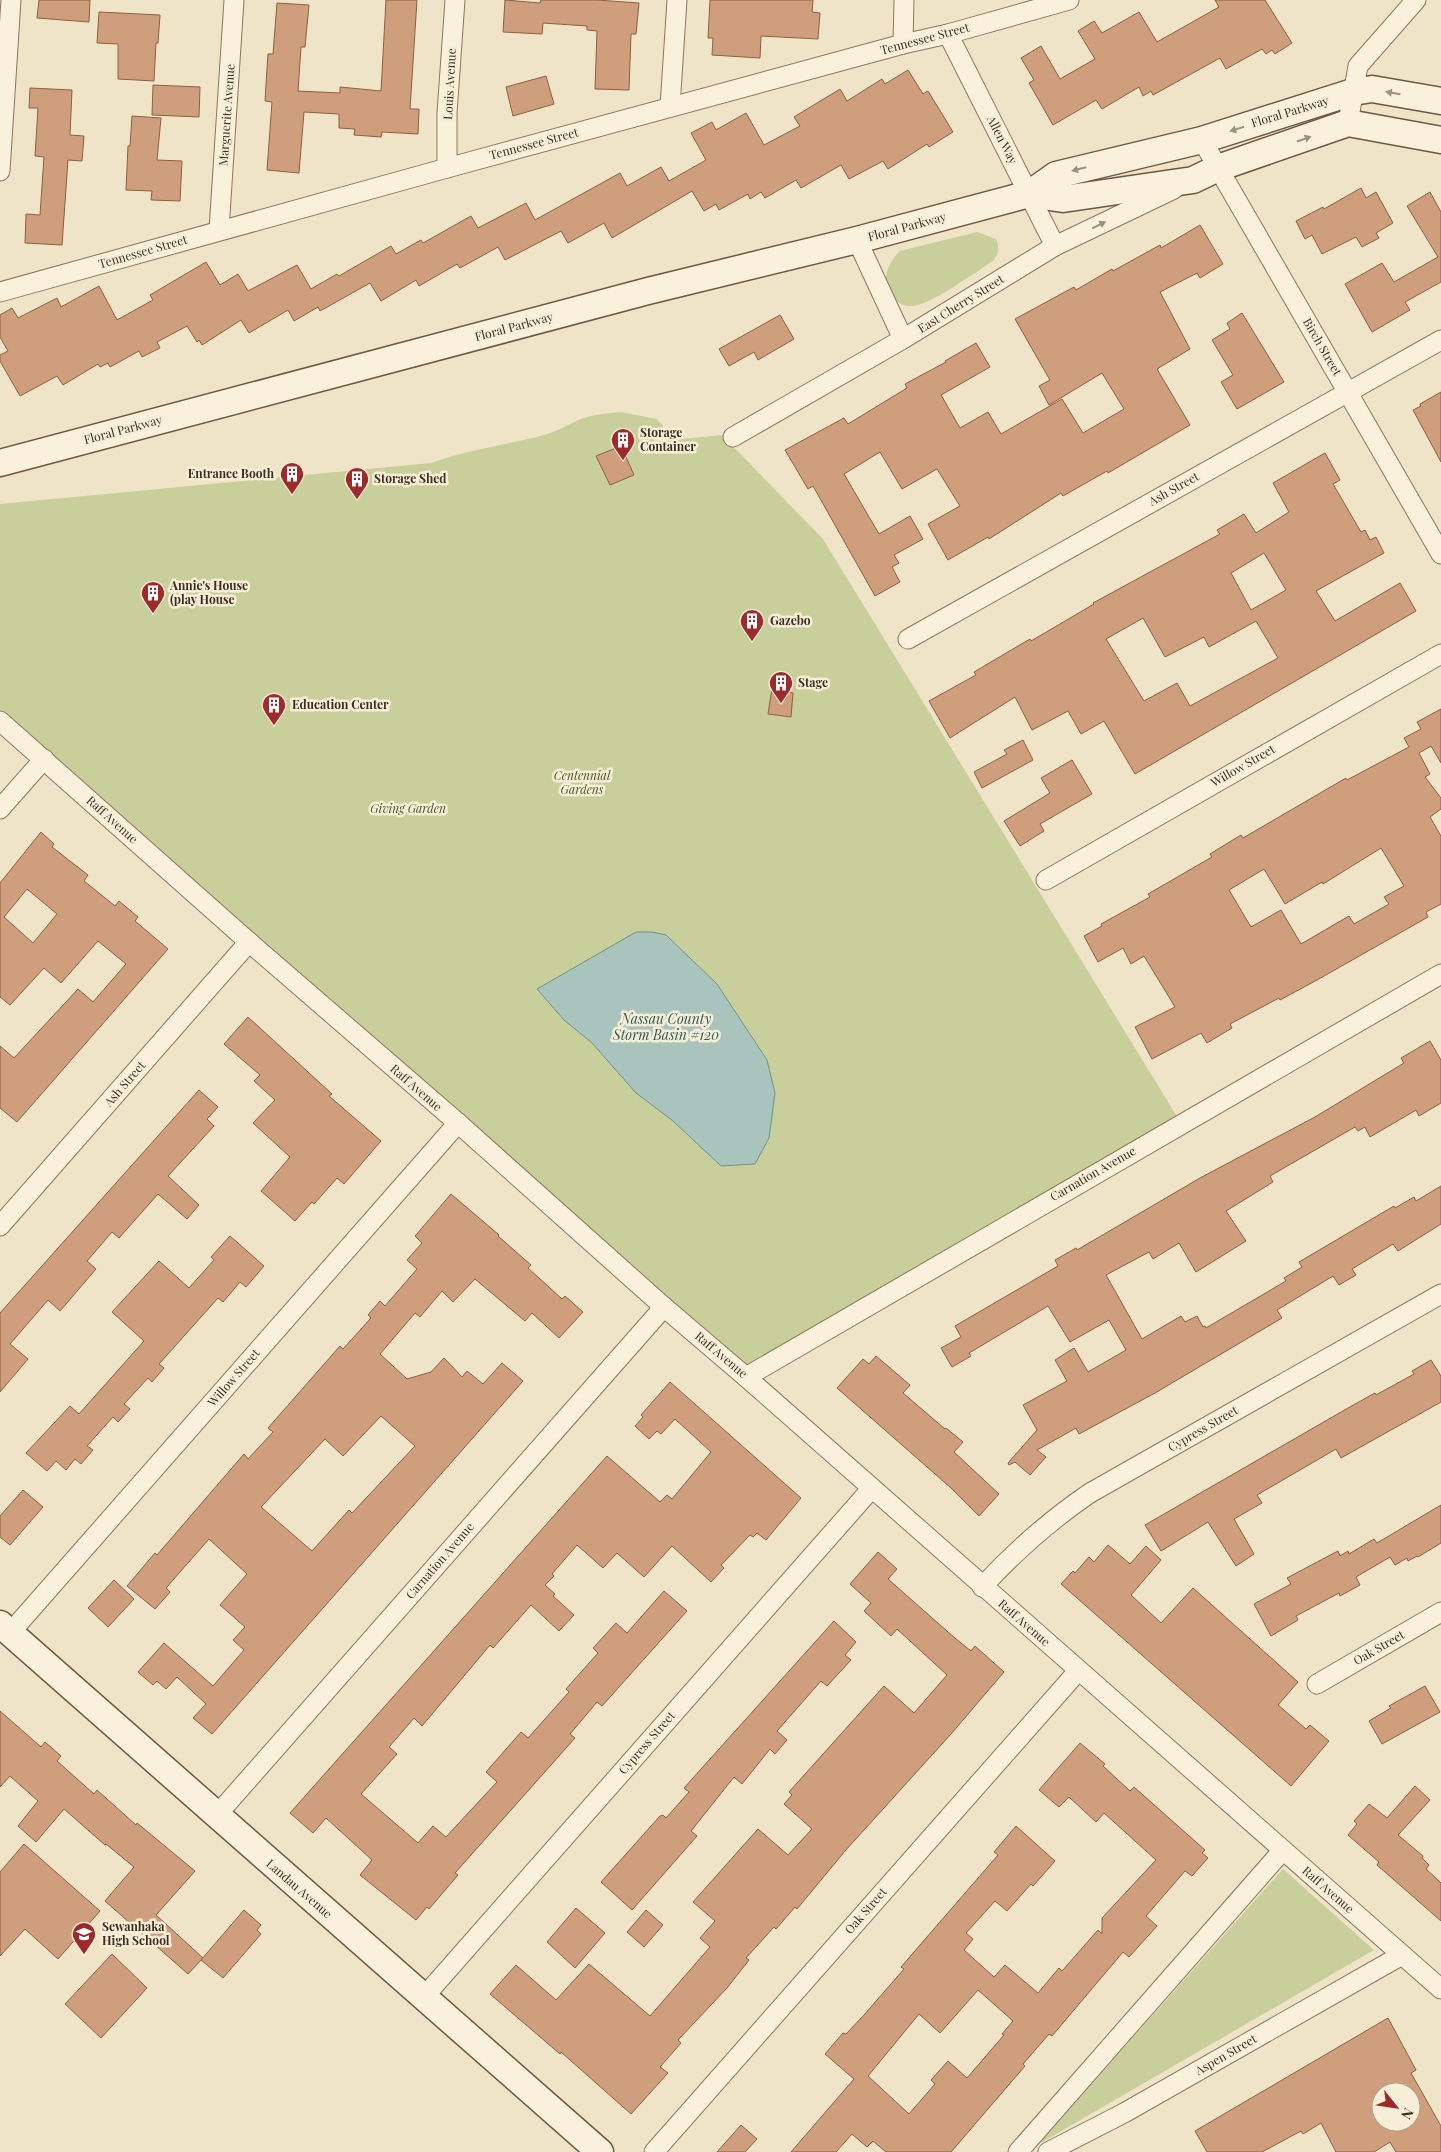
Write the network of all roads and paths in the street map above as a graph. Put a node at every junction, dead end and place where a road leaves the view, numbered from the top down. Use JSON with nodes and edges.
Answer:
{"nodes":[{"id":1,"x":11,"y":0,"type":"edge"},
{"id":2,"x":234,"y":0,"type":"edge"},
{"id":3,"x":455,"y":0,"type":"edge"},
{"id":4,"x":677,"y":0,"type":"edge"},
{"id":5,"x":904,"y":0,"type":"edge"},
{"id":6,"x":1069,"y":0,"type":"edge"},
{"id":7,"x":1416,"y":0,"type":"edge"},
{"id":8,"x":948,"y":34,"type":"junction"},
{"id":9,"x":902,"y":44,"type":"junction"},
{"id":10,"x":1353,"y":92,"type":"junction"},
{"id":11,"x":1441,"y":101,"type":"edge"},
{"id":12,"x":670,"y":107,"type":"junction"},
{"id":13,"x":1348,"y":123,"type":"junction"},
{"id":14,"x":1202,"y":140,"type":"junction"},
{"id":15,"x":1441,"y":140,"type":"edge"},
{"id":16,"x":447,"y":168,"type":"junction"},
{"id":17,"x":1218,"y":168,"type":"junction"},
{"id":18,"x":0,"y":171,"type":"edge"},
{"id":19,"x":1193,"y":180,"type":"junction"},
{"id":20,"x":1029,"y":194,"type":"junction"},
{"id":21,"x":219,"y":230,"type":"junction"},
{"id":22,"x":857,"y":240,"type":"junction"},
{"id":23,"x":1055,"y":246,"type":"junction"},
{"id":24,"x":0,"y":292,"type":"edge"},
{"id":25,"x":903,"y":339,"type":"junction"},
{"id":26,"x":1441,"y":340,"type":"edge"},
{"id":27,"x":1348,"y":391,"type":"junction"},
{"id":28,"x":733,"y":437,"type":"dead end"},
{"id":29,"x":0,"y":463,"type":"edge"},
{"id":30,"x":1441,"y":554,"type":"edge"},
{"id":31,"x":908,"y":639,"type":"dead end"},
{"id":32,"x":1441,"y":654,"type":"edge"},
{"id":33,"x":0,"y":721,"type":"edge"},
{"id":34,"x":44,"y":759,"type":"junction"},
{"id":35,"x":0,"y":809,"type":"edge"},
{"id":36,"x":1046,"y":880,"type":"dead end"},
{"id":37,"x":249,"y":942,"type":"junction"},
{"id":38,"x":1441,"y":974,"type":"edge"},
{"id":39,"x":458,"y":1123,"type":"junction"},
{"id":40,"x":0,"y":1226,"type":"edge"},
{"id":41,"x":1441,"y":1294,"type":"edge"},
{"id":42,"x":664,"y":1307,"type":"junction"},
{"id":43,"x":746,"y":1377,"type":"junction"},
{"id":44,"x":872,"y":1488,"type":"junction"},
{"id":45,"x":982,"y":1587,"type":"junction"},
{"id":46,"x":1441,"y":1612,"type":"edge"},
{"id":47,"x":5,"y":1628,"type":"edge"},
{"id":48,"x":1078,"y":1671,"type":"junction"},
{"id":49,"x":1317,"y":1684,"type":"dead end"},
{"id":50,"x":216,"y":1816,"type":"junction"},
{"id":51,"x":1283,"y":1850,"type":"junction"},
{"id":52,"x":1402,"y":1955,"type":"junction"},
{"id":53,"x":1441,"y":1990,"type":"edge"},
{"id":54,"x":423,"y":1998,"type":"junction"},
{"id":55,"x":600,"y":2152,"type":"edge"},
{"id":56,"x":654,"y":2152,"type":"edge"},
{"id":57,"x":1018,"y":2152,"type":"edge"},
{"id":58,"x":1048,"y":2152,"type":"edge"}],
"edges":[{"from":1,"to":18,"type":"street"},
{"from":2,"to":21,"type":"street","name":"Marguerite Avenue"},
{"from":3,"to":16,"type":"street","name":"Louis Avenue"},
{"from":4,"to":12,"type":"street"},
{"from":5,"to":9,"type":"street"},
{"from":6,"to":8,"type":"street","name":"Tennessee Street"},
{"from":7,"to":10,"type":"street"},
{"from":8,"to":9,"type":"street","name":"Tennessee Street"},
{"from":8,"to":20,"type":"street","name":"Allen Way"},
{"from":9,"to":12,"type":"street","name":"Tennessee Street"},
{"from":11,"to":10,"type":"street","name":"Floral Parkway","one_way":true},
{"from":10,"to":13,"type":"street"},
{"from":10,"to":14,"type":"street","name":"Floral Parkway","one_way":true},
{"from":12,"to":16,"type":"street","name":"Tennessee Street"},
{"from":13,"to":15,"type":"street","name":"Floral Parkway"},
{"from":17,"to":13,"type":"street","name":"Floral Parkway","one_way":true},
{"from":14,"to":17,"type":"street","name":"Birch Street"},
{"from":14,"to":20,"type":"street","name":"Floral Parkway","one_way":true},
{"from":16,"to":21,"type":"street","name":"Tennessee Street"},
{"from":17,"to":19,"type":"street","name":"Floral Parkway"},
{"from":17,"to":27,"type":"street","name":"Birch Street"},
{"from":19,"to":20,"type":"street","name":"Floral Parkway"},
{"from":23,"to":19,"type":"street","name":"East Cherry Street","one_way":true},
{"from":20,"to":22,"type":"street","name":"Floral Parkway"},
{"from":20,"to":23,"type":"street","name":"Allen Way"},
{"from":21,"to":24,"type":"street","name":"Tennessee Street"},
{"from":22,"to":25,"type":"street"},
{"from":22,"to":29,"type":"street","name":"Floral Parkway"},
{"from":23,"to":25,"type":"street","name":"East Cherry Street"},
{"from":25,"to":28,"type":"street","name":"East Cherry Street"},
{"from":26,"to":27,"type":"street","name":"Ash Street"},
{"from":27,"to":30,"type":"street","name":"Birch Street"},
{"from":27,"to":31,"type":"street","name":"Ash Street"},
{"from":32,"to":36,"type":"street","name":"Willow Street"},
{"from":33,"to":34,"type":"street","name":"Raff Avenue"},
{"from":34,"to":35,"type":"street"},
{"from":34,"to":37,"type":"street","name":"Raff Avenue"},
{"from":37,"to":39,"type":"street","name":"Raff Avenue"},
{"from":37,"to":40,"type":"street","name":"Ash Street"},
{"from":38,"to":43,"type":"street","name":"Carnation Avenue"},
{"from":39,"to":42,"type":"street","name":"Raff Avenue"},
{"from":39,"to":47,"type":"street","name":"Willow Street"},
{"from":41,"to":45,"type":"street","name":"Cypress Street"},
{"from":42,"to":43,"type":"street","name":"Raff Avenue"},
{"from":42,"to":50,"type":"street","name":"Carnation Avenue"},
{"from":43,"to":44,"type":"street","name":"Raff Avenue"},
{"from":44,"to":45,"type":"street","name":"Raff Avenue"},
{"from":44,"to":54,"type":"street","name":"Cypress Street"},
{"from":45,"to":48,"type":"street","name":"Raff Avenue"},
{"from":46,"to":49,"type":"street","name":"Oak Street"},
{"from":47,"to":50,"type":"street","name":"Landau Avenue"},
{"from":48,"to":51,"type":"street","name":"Raff Avenue"},
{"from":48,"to":56,"type":"street","name":"Oak Street"},
{"from":50,"to":54,"type":"street","name":"Landau Avenue"},
{"from":51,"to":52,"type":"street","name":"Raff Avenue"},
{"from":51,"to":57,"type":"street"},
{"from":52,"to":53,"type":"street","name":"Raff Avenue"},
{"from":52,"to":58,"type":"street","name":"Aspen Street"},
{"from":54,"to":55,"type":"street","name":"Landau Avenue"}]}
